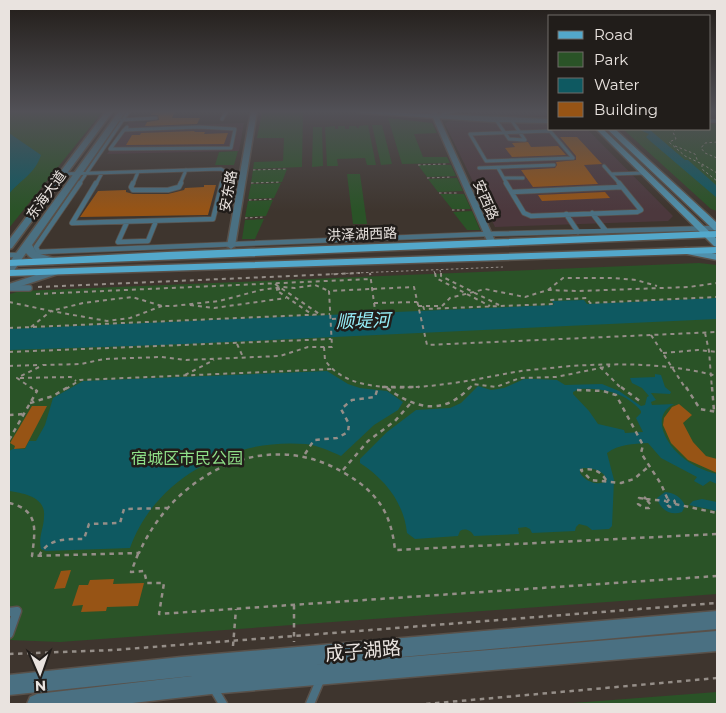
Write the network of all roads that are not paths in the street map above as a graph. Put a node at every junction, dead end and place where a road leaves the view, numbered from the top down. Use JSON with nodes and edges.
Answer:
{"nodes":[{"id":1,"x":85,"y":144,"type":"edge"},
{"id":2,"x":103,"y":144,"type":"edge"},
{"id":3,"x":115,"y":144,"type":"edge"},
{"id":4,"x":232,"y":144,"type":"edge"},
{"id":5,"x":248,"y":144,"type":"edge"},
{"id":6,"x":448,"y":144,"type":"edge"},
{"id":7,"x":476,"y":144,"type":"edge"},
{"id":8,"x":560,"y":144,"type":"edge"},
{"id":9,"x":615,"y":144,"type":"edge"},
{"id":10,"x":628,"y":144,"type":"edge"},
{"id":11,"x":554,"y":165,"type":"dead end"},
{"id":12,"x":604,"y":166,"type":"dead end"},
{"id":13,"x":480,"y":168,"type":"dead end"},
{"id":14,"x":498,"y":168,"type":"junction"},
{"id":15,"x":186,"y":170,"type":"junction"},
{"id":16,"x":103,"y":171,"type":"junction"},
{"id":17,"x":64,"y":172,"type":"junction"},
{"id":18,"x":83,"y":172,"type":"junction"},
{"id":19,"x":138,"y":172,"type":"junction"},
{"id":20,"x":645,"y":173,"type":"junction"},
{"id":21,"x":611,"y":174,"type":"junction"},
{"id":22,"x":504,"y":178,"type":"junction"},
{"id":23,"x":523,"y":178,"type":"dead end"},
{"id":24,"x":622,"y":187,"type":"junction"},
{"id":25,"x":512,"y":192,"type":"junction"},
{"id":26,"x":678,"y":205,"type":"junction"},
{"id":27,"x":692,"y":205,"type":"junction"},
{"id":28,"x":566,"y":214,"type":"junction"},
{"id":29,"x":592,"y":214,"type":"junction"},
{"id":30,"x":690,"y":218,"type":"junction"},
{"id":31,"x":156,"y":221,"type":"junction"},
{"id":32,"x":126,"y":222,"type":"junction"},
{"id":33,"x":690,"y":228,"type":"junction"},
{"id":34,"x":714,"y":229,"type":"edge"},
{"id":35,"x":606,"y":231,"type":"junction"},
{"id":36,"x":578,"y":232,"type":"junction"},
{"id":37,"x":675,"y":236,"type":"junction"},
{"id":38,"x":637,"y":237,"type":"junction"},
{"id":39,"x":490,"y":239,"type":"junction"},
{"id":40,"x":717,"y":244,"type":"edge"},
{"id":41,"x":9,"y":246,"type":"edge"},
{"id":42,"x":231,"y":246,"type":"junction"},
{"id":43,"x":717,"y":250,"type":"edge"},
{"id":44,"x":682,"y":251,"type":"junction"},
{"id":45,"x":654,"y":252,"type":"junction"},
{"id":46,"x":717,"y":257,"type":"edge"},
{"id":47,"x":88,"y":259,"type":"junction"},
{"id":48,"x":16,"y":260,"type":"edge"},
{"id":49,"x":52,"y":262,"type":"junction"},
{"id":50,"x":80,"y":271,"type":"junction"},
{"id":51,"x":9,"y":288,"type":"edge"},
{"id":52,"x":29,"y":288,"type":"road end"},
{"id":53,"x":9,"y":612,"type":"edge"},
{"id":54,"x":717,"y":620,"type":"edge"},
{"id":55,"x":9,"y":634,"type":"edge"},
{"id":56,"x":717,"y":641,"type":"edge"},
{"id":57,"x":322,"y":674,"type":"junction"},
{"id":58,"x":211,"y":684,"type":"junction"},
{"id":59,"x":9,"y":685,"type":"edge"},
{"id":60,"x":37,"y":704,"type":"edge"},
{"id":61,"x":223,"y":704,"type":"edge"},
{"id":62,"x":310,"y":704,"type":"edge"}],
"edges":[{"from":1,"to":17,"type":"street","name":"东海大道"},
{"from":2,"to":18,"type":"street","name":"东海大道"},
{"from":3,"to":4,"type":"lane"},
{"from":5,"to":42,"type":"street","name":"安东路"},
{"from":6,"to":39,"type":"street","name":"安西路"},
{"from":7,"to":8,"type":"lane"},
{"from":9,"to":20,"type":"main road"},
{"from":10,"to":27,"type":"main road"},
{"from":11,"to":14,"type":"lane"},
{"from":12,"to":21,"type":"lane"},
{"from":13,"to":14,"type":"lane"},
{"from":14,"to":22,"type":"lane"},
{"from":15,"to":19,"type":"lane"},
{"from":15,"to":19,"type":"lane"},
{"from":15,"to":31,"type":"lane"},
{"from":16,"to":18,"type":"lane"},
{"from":16,"to":19,"type":"lane"},
{"from":16,"to":32,"type":"lane"},
{"from":17,"to":18,"type":"lane"},
{"from":17,"to":41,"type":"street","name":"东海大道"},
{"from":18,"to":48,"type":"street","name":"东海大道"},
{"from":18,"to":49,"type":"lane"},
{"from":20,"to":21,"type":"lane"},
{"from":20,"to":26,"type":"main road"},
{"from":21,"to":24,"type":"lane"},
{"from":22,"to":23,"type":"lane"},
{"from":22,"to":25,"type":"lane"},
{"from":24,"to":25,"type":"lane"},
{"from":24,"to":29,"type":"lane"},
{"from":25,"to":28,"type":"lane"},
{"from":26,"to":27,"type":"main road"},
{"from":26,"to":30,"type":"main road"},
{"from":27,"to":34,"type":"main road"},
{"from":28,"to":29,"type":"lane"},
{"from":28,"to":36,"type":"lane"},
{"from":29,"to":35,"type":"lane"},
{"from":30,"to":33,"type":"main road"},
{"from":30,"to":34,"type":"main road"},
{"from":31,"to":32,"type":"lane"},
{"from":31,"to":32,"type":"lane"},
{"from":33,"to":34,"type":"lane"},
{"from":33,"to":35,"type":"lane"},
{"from":33,"to":37,"type":"main road"},
{"from":34,"to":37,"type":"main road","name":"洪泽湖西路"},
{"from":34,"to":40,"type":"main road"},
{"from":35,"to":36,"type":"lane"},
{"from":36,"to":39,"type":"lane"},
{"from":37,"to":38,"type":"main road","name":"洪泽湖西路"},
{"from":38,"to":39,"type":"main road","name":"洪泽湖西路"},
{"from":38,"to":45,"type":"main road"},
{"from":39,"to":42,"type":"lane"},
{"from":39,"to":47,"type":"main road","name":"洪泽湖西路"},
{"from":42,"to":49,"type":"lane"},
{"from":43,"to":44,"type":"main road","name":"洪泽湖西路"},
{"from":44,"to":45,"type":"main road","name":"洪泽湖西路"},
{"from":44,"to":46,"type":"main road"},
{"from":45,"to":50,"type":"main road","name":"洪泽湖西路"},
{"from":47,"to":49,"type":"main road","name":"洪泽湖西路"},
{"from":47,"to":50,"type":"main road"},
{"from":48,"to":49,"type":"main road","name":"洪泽湖西路"},
{"from":48,"to":49,"type":"street"},
{"from":49,"to":50,"type":"main road","name":"洪泽湖西路"},
{"from":49,"to":51,"type":"street"},
{"from":51,"to":52,"type":"lane"},
{"from":53,"to":55,"type":"lane"},
{"from":54,"to":59,"type":"street","name":"成子湖路"},
{"from":56,"to":57,"type":"street","name":"成子湖路"},
{"from":57,"to":58,"type":"street","name":"成子湖路"},
{"from":57,"to":62,"type":"lane"},
{"from":58,"to":60,"type":"street","name":"成子湖路"},
{"from":58,"to":61,"type":"lane"}]}
